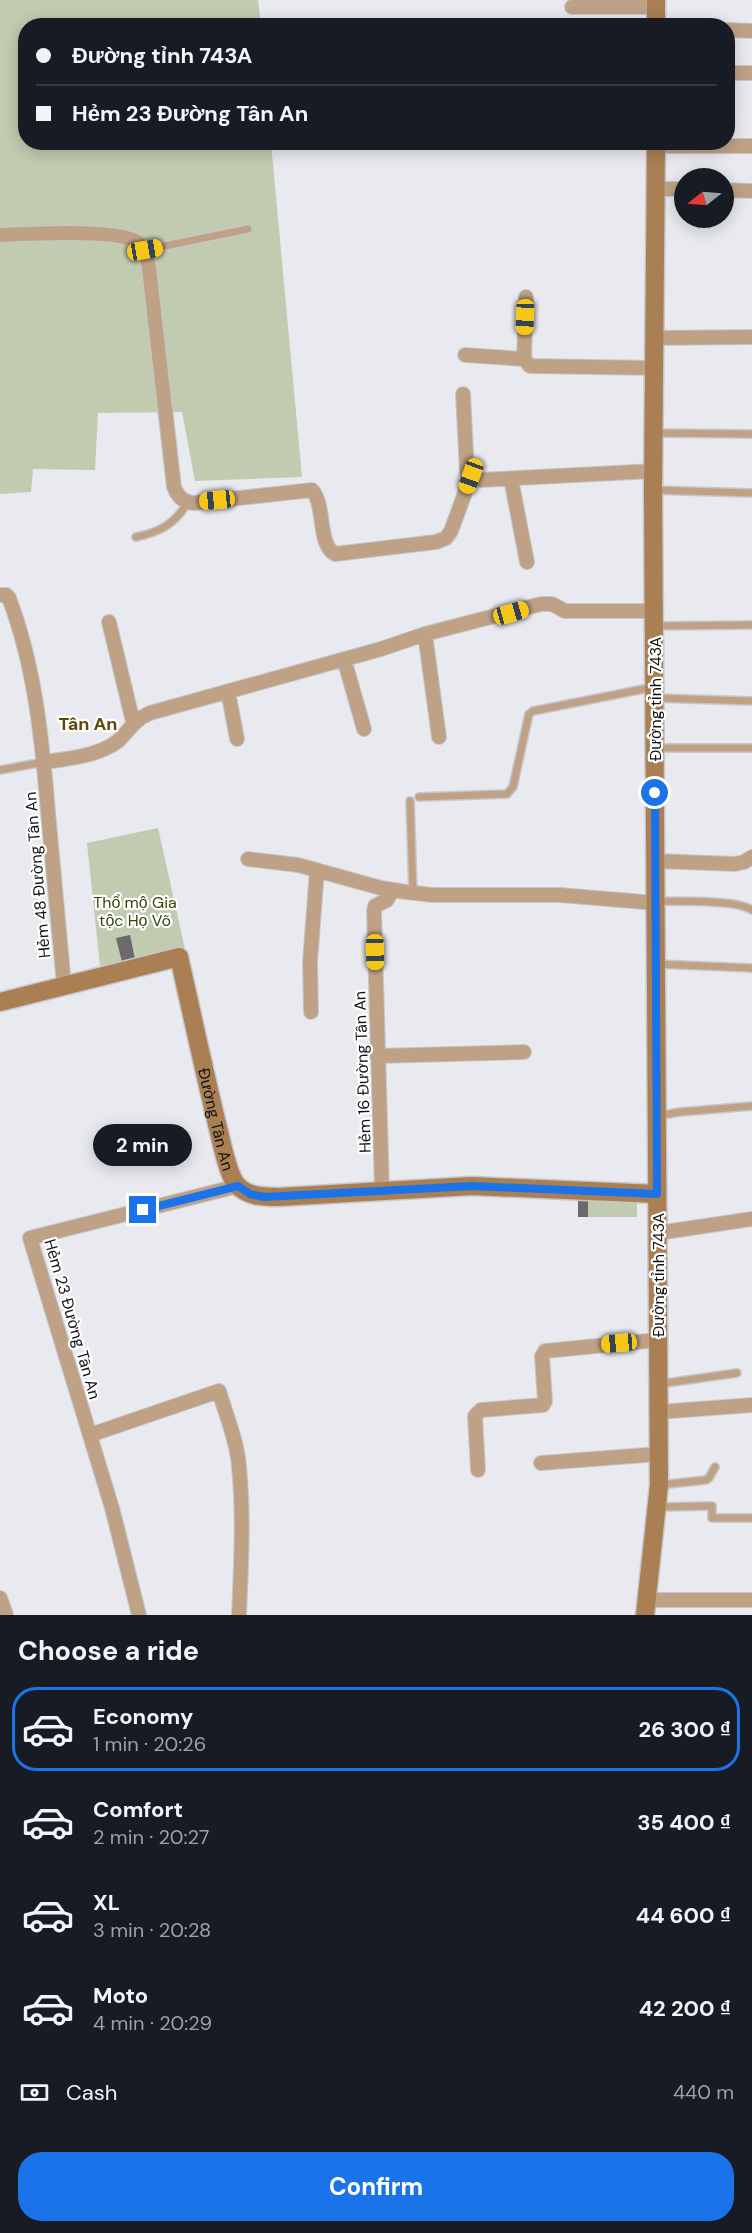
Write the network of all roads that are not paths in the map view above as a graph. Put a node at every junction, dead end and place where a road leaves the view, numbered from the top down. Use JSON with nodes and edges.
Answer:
{"nodes":[{"id":1,"x":656,"y":3,"type":"edge"},
{"id":2,"x":572,"y":7,"type":"dead end"},
{"id":3,"x":735,"y":30,"type":"edge"},
{"id":4,"x":752,"y":31,"type":"edge"},
{"id":5,"x":735,"y":73,"type":"edge"},
{"id":6,"x":752,"y":73,"type":"edge"},
{"id":7,"x":735,"y":146,"type":"edge"},
{"id":8,"x":752,"y":146,"type":"edge"},
{"id":9,"x":656,"y":150,"type":"edge"},
{"id":10,"x":656,"y":189,"type":"junction"},
{"id":11,"x":674,"y":189,"type":"edge"},
{"id":12,"x":734,"y":190,"type":"edge"},
{"id":13,"x":752,"y":191,"type":"edge"},
{"id":14,"x":248,"y":229,"type":"dead end"},
{"id":15,"x":0,"y":235,"type":"edge"},
{"id":16,"x":145,"y":250,"type":"junction"},
{"id":17,"x":526,"y":297,"type":"dead end"},
{"id":18,"x":752,"y":337,"type":"edge"},
{"id":19,"x":655,"y":338,"type":"junction"},
{"id":20,"x":465,"y":355,"type":"dead end"},
{"id":21,"x":524,"y":359,"type":"junction"},
{"id":22,"x":655,"y":368,"type":"junction"},
{"id":23,"x":463,"y":394,"type":"dead end"},
{"id":24,"x":654,"y":433,"type":"junction"},
{"id":25,"x":752,"y":434,"type":"edge"},
{"id":26,"x":654,"y":471,"type":"junction"},
{"id":27,"x":471,"y":476,"type":"junction"},
{"id":28,"x":511,"y":479,"type":"junction"},
{"id":29,"x":653,"y":490,"type":"junction"},
{"id":30,"x":752,"y":493,"type":"edge"},
{"id":31,"x":188,"y":502,"type":"junction"},
{"id":32,"x":136,"y":537,"type":"dead end"},
{"id":33,"x":527,"y":562,"type":"dead end"},
{"id":34,"x":0,"y":595,"type":"edge"},
{"id":35,"x":654,"y":619,"type":"junction"},
{"id":36,"x":109,"y":622,"type":"dead end"},
{"id":37,"x":752,"y":625,"type":"edge"},
{"id":38,"x":425,"y":634,"type":"junction"},
{"id":39,"x":344,"y":659,"type":"junction"},
{"id":40,"x":228,"y":691,"type":"junction"},
{"id":41,"x":655,"y":693,"type":"junction"},
{"id":42,"x":752,"y":701,"type":"edge"},
{"id":43,"x":134,"y":722,"type":"junction"},
{"id":44,"x":363,"y":729,"type":"dead end"},
{"id":45,"x":439,"y":737,"type":"dead end"},
{"id":46,"x":237,"y":739,"type":"dead end"},
{"id":47,"x":655,"y":748,"type":"junction"},
{"id":48,"x":752,"y":748,"type":"edge"},
{"id":49,"x":44,"y":762,"type":"junction"},
{"id":50,"x":0,"y":770,"type":"edge"},
{"id":51,"x":419,"y":797,"type":"dead end"},
{"id":52,"x":410,"y":801,"type":"dead end"},
{"id":53,"x":752,"y":857,"type":"edge"},
{"id":54,"x":248,"y":859,"type":"dead end"},
{"id":55,"x":656,"y":861,"type":"junction"},
{"id":56,"x":317,"y":870,"type":"junction"},
{"id":57,"x":393,"y":890,"type":"junction"},
{"id":58,"x":413,"y":893,"type":"junction"},
{"id":59,"x":656,"y":902,"type":"junction"},
{"id":60,"x":752,"y":910,"type":"edge"},
{"id":61,"x":656,"y":964,"type":"junction"},
{"id":62,"x":752,"y":968,"type":"edge"},
{"id":63,"x":64,"y":985,"type":"junction"},
{"id":64,"x":0,"y":1002,"type":"edge"},
{"id":65,"x":311,"y":1012,"type":"dead end"},
{"id":66,"x":524,"y":1052,"type":"dead end"},
{"id":67,"x":377,"y":1056,"type":"junction"},
{"id":68,"x":752,"y":1106,"type":"edge"},
{"id":69,"x":657,"y":1116,"type":"junction"},
{"id":70,"x":238,"y":1186,"type":"junction"},
{"id":71,"x":382,"y":1190,"type":"junction"},
{"id":72,"x":657,"y":1194,"type":"junction"},
{"id":73,"x":752,"y":1219,"type":"edge"},
{"id":74,"x":658,"y":1233,"type":"junction"},
{"id":75,"x":658,"y":1340,"type":"junction"},
{"id":76,"x":737,"y":1373,"type":"dead end"},
{"id":77,"x":659,"y":1384,"type":"junction"},
{"id":78,"x":752,"y":1405,"type":"edge"},
{"id":79,"x":659,"y":1412,"type":"junction"},
{"id":80,"x":90,"y":1435,"type":"junction"},
{"id":81,"x":659,"y":1454,"type":"junction"},
{"id":82,"x":541,"y":1463,"type":"dead end"},
{"id":83,"x":715,"y":1467,"type":"dead end"},
{"id":84,"x":478,"y":1470,"type":"dead end"},
{"id":85,"x":659,"y":1485,"type":"junction"},
{"id":86,"x":658,"y":1507,"type":"junction"},
{"id":87,"x":752,"y":1518,"type":"edge"},
{"id":88,"x":0,"y":1598,"type":"edge"},
{"id":89,"x":752,"y":1600,"type":"edge"},
{"id":90,"x":646,"y":1607,"type":"edge"},
{"id":91,"x":6,"y":1615,"type":"edge"},
{"id":92,"x":140,"y":1615,"type":"edge"},
{"id":93,"x":239,"y":1615,"type":"edge"}],
"edges":[{"from":1,"to":2,"type":"street"},
{"from":3,"to":4,"type":"street"},
{"from":5,"to":6,"type":"street"},
{"from":7,"to":8,"type":"street"},
{"from":9,"to":10,"type":"main road","name":"Đường tỉnh 743A"},
{"from":10,"to":11,"type":"street"},
{"from":10,"to":19,"type":"main road","name":"Đường tỉnh 743A"},
{"from":12,"to":13,"type":"street"},
{"from":14,"to":16,"type":"lane"},
{"from":15,"to":16,"type":"street"},
{"from":16,"to":31,"type":"street"},
{"from":17,"to":21,"type":"street"},
{"from":18,"to":19,"type":"street"},
{"from":19,"to":22,"type":"main road","name":"Đường tỉnh 743A"},
{"from":20,"to":21,"type":"street"},
{"from":21,"to":22,"type":"street"},
{"from":22,"to":24,"type":"main road","name":"Đường tỉnh 743A"},
{"from":23,"to":27,"type":"street"},
{"from":24,"to":25,"type":"lane"},
{"from":24,"to":26,"type":"main road","name":"Đường tỉnh 743A"},
{"from":26,"to":28,"type":"street"},
{"from":26,"to":29,"type":"main road","name":"Đường tỉnh 743A"},
{"from":27,"to":28,"type":"street"},
{"from":27,"to":31,"type":"street"},
{"from":28,"to":33,"type":"street"},
{"from":29,"to":30,"type":"lane"},
{"from":29,"to":35,"type":"main road","name":"Đường tỉnh 743A"},
{"from":31,"to":32,"type":"lane"},
{"from":34,"to":49,"type":"street","name":"Hẻm 48 Đường Tân An"},
{"from":35,"to":37,"type":"lane"},
{"from":35,"to":38,"type":"street"},
{"from":35,"to":41,"type":"main road","name":"Đường tỉnh 743A"},
{"from":36,"to":43,"type":"street"},
{"from":38,"to":39,"type":"street"},
{"from":38,"to":45,"type":"street"},
{"from":39,"to":40,"type":"street"},
{"from":39,"to":44,"type":"street"},
{"from":40,"to":43,"type":"street"},
{"from":40,"to":46,"type":"street"},
{"from":41,"to":42,"type":"lane"},
{"from":41,"to":47,"type":"main road","name":"Đường tỉnh 743A"},
{"from":41,"to":51,"type":"lane"},
{"from":43,"to":49,"type":"street"},
{"from":47,"to":48,"type":"lane"},
{"from":47,"to":55,"type":"main road","name":"Đường tỉnh 743A"},
{"from":49,"to":50,"type":"lane"},
{"from":49,"to":63,"type":"street","name":"Hẻm 48 Đường Tân An"},
{"from":52,"to":58,"type":"lane"},
{"from":53,"to":55,"type":"street"},
{"from":54,"to":56,"type":"street"},
{"from":55,"to":59,"type":"main road","name":"Đường tỉnh 743A"},
{"from":56,"to":57,"type":"street"},
{"from":56,"to":65,"type":"street"},
{"from":57,"to":58,"type":"street"},
{"from":57,"to":67,"type":"street","name":"Hẻm 16 Đường Tân An"},
{"from":58,"to":59,"type":"street"},
{"from":59,"to":60,"type":"lane"},
{"from":59,"to":61,"type":"main road","name":"Đường tỉnh 743A"},
{"from":61,"to":62,"type":"lane"},
{"from":61,"to":69,"type":"main road","name":"Đường tỉnh 743A"},
{"from":63,"to":64,"type":"main road","name":"Đường Tân An"},
{"from":63,"to":70,"type":"main road","name":"Đường Tân An"},
{"from":66,"to":67,"type":"street"},
{"from":67,"to":71,"type":"street","name":"Hẻm 16 Đường Tân An"},
{"from":68,"to":69,"type":"lane"},
{"from":69,"to":72,"type":"main road","name":"Đường tỉnh 743A"},
{"from":70,"to":71,"type":"main road","name":"Đường Tân An"},
{"from":70,"to":80,"type":"street","name":"Hẻm 23 Đường Tân An"},
{"from":71,"to":72,"type":"main road","name":"Đường Tân An"},
{"from":72,"to":74,"type":"main road","name":"Đường tỉnh 743A"},
{"from":73,"to":74,"type":"street"},
{"from":74,"to":75,"type":"main road","name":"Đường tỉnh 743A"},
{"from":75,"to":77,"type":"main road","name":"Đường tỉnh 743A"},
{"from":75,"to":84,"type":"street"},
{"from":76,"to":77,"type":"lane"},
{"from":77,"to":79,"type":"main road","name":"Đường tỉnh 743A"},
{"from":78,"to":79,"type":"street"},
{"from":79,"to":81,"type":"main road","name":"Đường tỉnh 743A"},
{"from":80,"to":92,"type":"street","name":"Hẻm 23 Đường Tân An"},
{"from":80,"to":93,"type":"street"},
{"from":81,"to":82,"type":"street"},
{"from":81,"to":85,"type":"main road","name":"Đường tỉnh 743A"},
{"from":83,"to":85,"type":"lane"},
{"from":85,"to":86,"type":"main road","name":"Đường tỉnh 743A"},
{"from":86,"to":87,"type":"lane"},
{"from":86,"to":90,"type":"main road","name":"Đường tỉnh 743A"},
{"from":88,"to":91,"type":"street"},
{"from":89,"to":90,"type":"street"}]}
